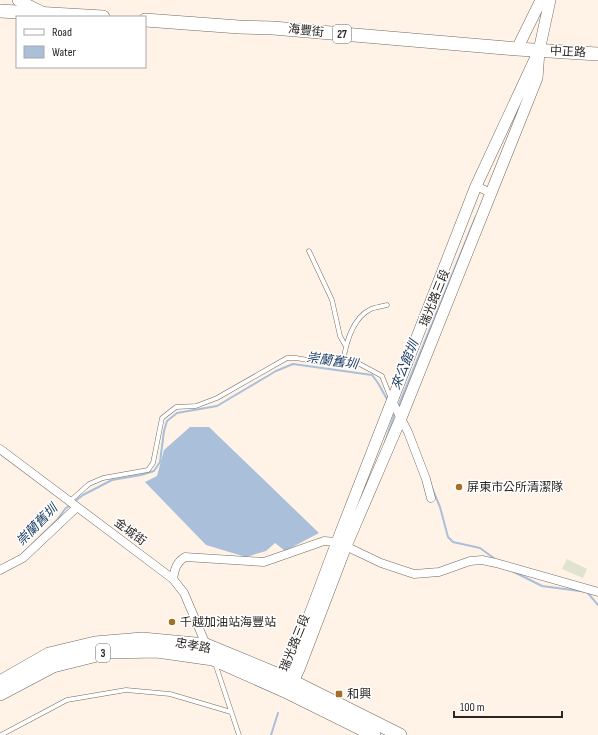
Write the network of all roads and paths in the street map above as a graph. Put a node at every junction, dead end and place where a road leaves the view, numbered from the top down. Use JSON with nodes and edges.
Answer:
{"nodes":[{"id":1,"x":18,"y":0,"type":"edge"},
{"id":2,"x":33,"y":0,"type":"edge"},
{"id":3,"x":540,"y":0,"type":"edge"},
{"id":4,"x":550,"y":0,"type":"edge"},
{"id":5,"x":0,"y":10,"type":"edge"},
{"id":6,"x":45,"y":13,"type":"junction"},
{"id":7,"x":88,"y":16,"type":"edge"},
{"id":8,"x":146,"y":20,"type":"edge"},
{"id":9,"x":517,"y":49,"type":"junction"},
{"id":10,"x":539,"y":51,"type":"junction"},
{"id":11,"x":598,"y":54,"type":"edge"},
{"id":12,"x":476,"y":186,"type":"junction"},
{"id":13,"x":491,"y":193,"type":"junction"},
{"id":14,"x":309,"y":251,"type":"dead end"},
{"id":15,"x":387,"y":305,"type":"dead end"},
{"id":16,"x":346,"y":345,"type":"junction"},
{"id":17,"x":343,"y":362,"type":"junction"},
{"id":18,"x":392,"y":403,"type":"junction"},
{"id":19,"x":401,"y":418,"type":"junction"},
{"id":20,"x":0,"y":449,"type":"edge"},
{"id":21,"x":431,"y":498,"type":"dead end"},
{"id":22,"x":69,"y":502,"type":"junction"},
{"id":23,"x":76,"y":507,"type":"junction"},
{"id":24,"x":342,"y":544,"type":"junction"},
{"id":25,"x":0,"y":570,"type":"edge"},
{"id":26,"x":173,"y":578,"type":"junction"},
{"id":27,"x":598,"y":592,"type":"edge"},
{"id":28,"x":206,"y":645,"type":"junction"},
{"id":29,"x":213,"y":659,"type":"junction"},
{"id":30,"x":0,"y":682,"type":"edge"},
{"id":31,"x":288,"y":683,"type":"junction"},
{"id":32,"x":0,"y":694,"type":"edge"},
{"id":33,"x":231,"y":712,"type":"junction"},
{"id":34,"x":1,"y":735,"type":"edge"},
{"id":35,"x":239,"y":735,"type":"edge"},
{"id":36,"x":374,"y":735,"type":"edge"},
{"id":37,"x":400,"y":735,"type":"edge"}],
"edges":[{"from":1,"to":6,"type":"street"},
{"from":2,"to":6,"type":"street"},
{"from":3,"to":9,"type":"street"},
{"from":4,"to":10,"type":"street","name":"瑞光路三段"},
{"from":5,"to":6,"type":"main road"},
{"from":6,"to":7,"type":"main road"},
{"from":8,"to":9,"type":"main road","name":"海豐街","number":"27"},
{"from":9,"to":10,"type":"main road","name":"海豐街","number":"27"},
{"from":10,"to":11,"type":"main road","name":"中正路","number":"27"},
{"from":10,"to":12,"type":"street","name":"瑞光路三段"},
{"from":10,"to":13,"type":"street","name":"瑞光路三段"},
{"from":12,"to":13,"type":"street"},
{"from":12,"to":18,"type":"street","name":"瑞光路三段"},
{"from":13,"to":19,"type":"street","name":"瑞光路三段"},
{"from":14,"to":16,"type":"lane"},
{"from":15,"to":16,"type":"lane"},
{"from":16,"to":17,"type":"lane"},
{"from":17,"to":18,"type":"lane"},
{"from":17,"to":22,"type":"lane"},
{"from":18,"to":19,"type":"street"},
{"from":18,"to":24,"type":"street","name":"瑞光路三段"},
{"from":19,"to":21,"type":"street"},
{"from":19,"to":24,"type":"street","name":"瑞光路三段"},
{"from":20,"to":22,"type":"street","name":"金城街"},
{"from":22,"to":23,"type":"street","name":"金城街"},
{"from":23,"to":25,"type":"street"},
{"from":23,"to":26,"type":"street","name":"金城街"},
{"from":24,"to":26,"type":"street"},
{"from":24,"to":27,"type":"street"},
{"from":24,"to":31,"type":"street","name":"瑞光路三段"},
{"from":26,"to":28,"type":"street","name":"金城街"},
{"from":28,"to":29,"type":"street","name":"金城街"},
{"from":28,"to":30,"type":"main road","name":"忠孝路","number":"3"},
{"from":28,"to":31,"type":"main road","name":"忠孝路","number":"3"},
{"from":29,"to":31,"type":"main road","name":"忠孝路","number":"3"},
{"from":29,"to":32,"type":"main road","name":"忠孝路","number":"3"},
{"from":29,"to":33,"type":"lane"},
{"from":31,"to":36,"type":"main road","name":"忠孝路","number":"3"},
{"from":31,"to":37,"type":"main road","name":"忠孝路","number":"3"},
{"from":33,"to":34,"type":"lane"},
{"from":33,"to":35,"type":"lane"}]}
